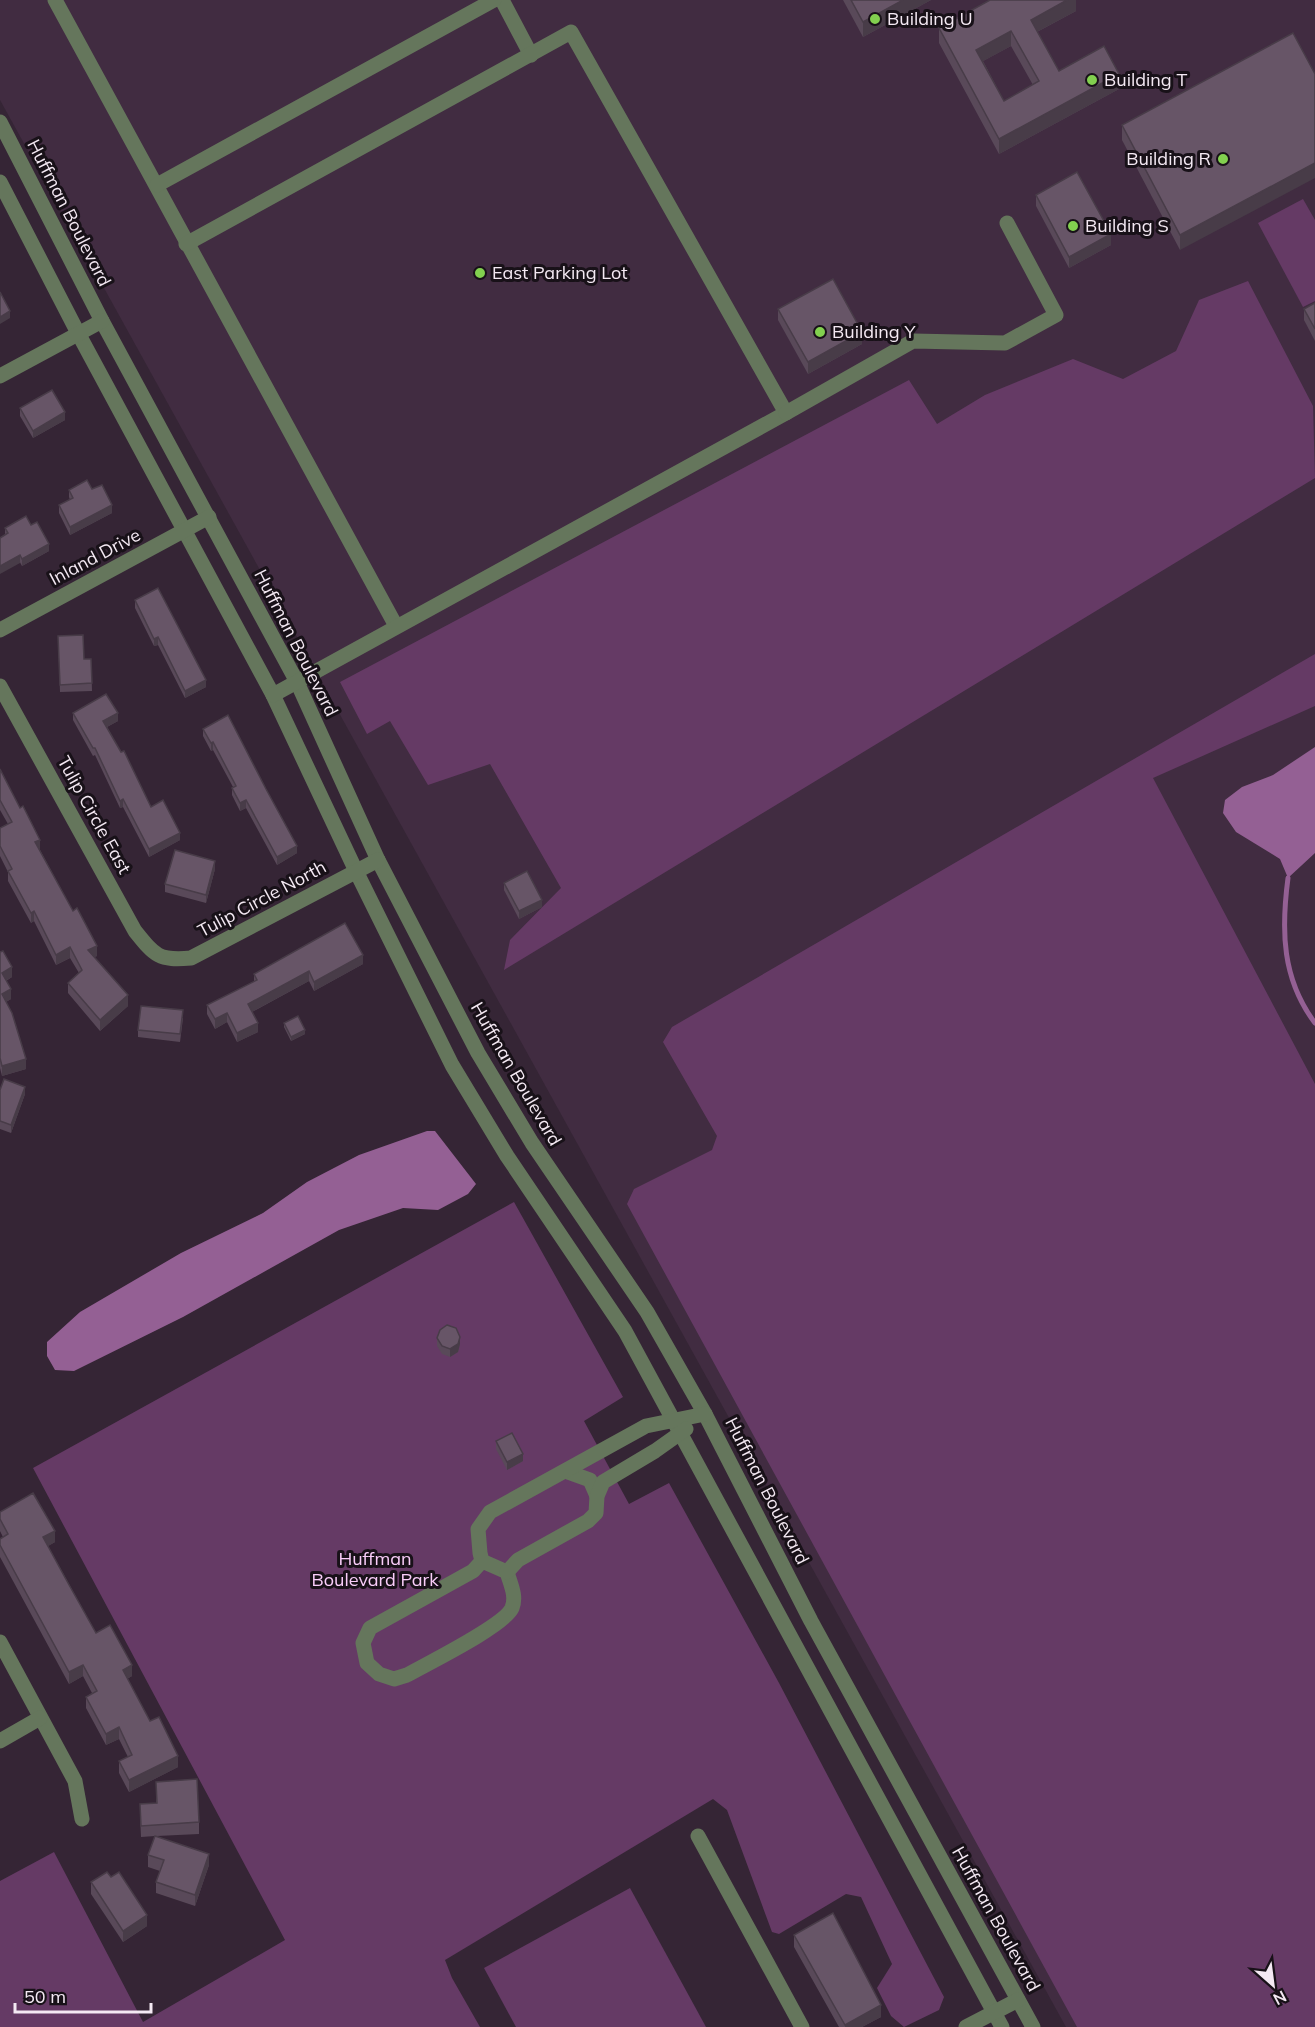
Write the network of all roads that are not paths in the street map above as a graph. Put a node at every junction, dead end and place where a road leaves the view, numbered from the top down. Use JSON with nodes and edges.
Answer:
{"nodes":[{"id":1,"x":55,"y":0,"type":"edge"},
{"id":2,"x":494,"y":0,"type":"edge"},
{"id":3,"x":502,"y":0,"type":"edge"},
{"id":4,"x":531,"y":55,"type":"junction"},
{"id":5,"x":0,"y":123,"type":"edge"},
{"id":6,"x":0,"y":182,"type":"edge"},
{"id":7,"x":157,"y":185,"type":"junction"},
{"id":8,"x":1007,"y":223,"type":"dead end"},
{"id":9,"x":186,"y":244,"type":"junction"},
{"id":10,"x":102,"y":321,"type":"junction"},
{"id":11,"x":78,"y":333,"type":"junction"},
{"id":12,"x":0,"y":376,"type":"edge"},
{"id":13,"x":786,"y":413,"type":"junction"},
{"id":14,"x":209,"y":517,"type":"junction"},
{"id":15,"x":185,"y":530,"type":"junction"},
{"id":16,"x":396,"y":627,"type":"junction"},
{"id":17,"x":0,"y":630,"type":"edge"},
{"id":18,"x":297,"y":682,"type":"junction"},
{"id":19,"x":0,"y":686,"type":"edge"},
{"id":20,"x":273,"y":695,"type":"junction"},
{"id":21,"x":378,"y":860,"type":"junction"},
{"id":22,"x":356,"y":871,"type":"junction"},
{"id":23,"x":161,"y":957,"type":"joint"},
{"id":24,"x":705,"y":1414,"type":"junction"},
{"id":25,"x":676,"y":1427,"type":"junction"},
{"id":26,"x":565,"y":1471,"type":"junction"},
{"id":27,"x":597,"y":1496,"type":"junction"},
{"id":28,"x":482,"y":1561,"type":"junction"},
{"id":29,"x":507,"y":1572,"type":"junction"},
{"id":30,"x":0,"y":1642,"type":"edge"},
{"id":31,"x":40,"y":1718,"type":"junction"},
{"id":32,"x":0,"y":1741,"type":"edge"},
{"id":33,"x":82,"y":1819,"type":"dead end"},
{"id":34,"x":698,"y":1836,"type":"dead end"},
{"id":35,"x":1018,"y":2000,"type":"junction"},
{"id":36,"x":994,"y":2013,"type":"junction"},
{"id":37,"x":802,"y":2027,"type":"edge"},
{"id":38,"x":966,"y":2027,"type":"edge"},
{"id":39,"x":1002,"y":2027,"type":"edge"},
{"id":40,"x":1033,"y":2027,"type":"edge"}],
"edges":[{"from":1,"to":7,"type":"street"},
{"from":2,"to":7,"type":"street"},
{"from":3,"to":4,"type":"street"},
{"from":4,"to":9,"type":"street"},
{"from":4,"to":13,"type":"street"},
{"from":5,"to":10,"type":"street","name":"Huffman Boulevard"},
{"from":6,"to":11,"type":"street"},
{"from":7,"to":9,"type":"street"},
{"from":8,"to":13,"type":"street"},
{"from":9,"to":16,"type":"street"},
{"from":10,"to":11,"type":"street"},
{"from":10,"to":14,"type":"street","name":"Huffman Boulevard"},
{"from":11,"to":12,"type":"street"},
{"from":11,"to":15,"type":"street"},
{"from":13,"to":16,"type":"street"},
{"from":14,"to":15,"type":"street","name":"Inland Drive"},
{"from":14,"to":18,"type":"street","name":"Huffman Boulevard"},
{"from":15,"to":17,"type":"street","name":"Inland Drive"},
{"from":15,"to":20,"type":"street"},
{"from":16,"to":18,"type":"street"},
{"from":18,"to":20,"type":"street"},
{"from":18,"to":21,"type":"street","name":"Huffman Boulevard"},
{"from":19,"to":23,"type":"street","name":"Tulip Circle East"},
{"from":20,"to":22,"type":"street"},
{"from":21,"to":22,"type":"street","name":"Tulip Circle North"},
{"from":21,"to":24,"type":"street","name":"Huffman Boulevard"},
{"from":22,"to":23,"type":"street","name":"Tulip Circle North"},
{"from":22,"to":25,"type":"street"},
{"from":24,"to":25,"type":"street"},
{"from":24,"to":35,"type":"street","name":"Huffman Boulevard"},
{"from":25,"to":26,"type":"street"},
{"from":25,"to":27,"type":"street"},
{"from":25,"to":36,"type":"street"},
{"from":26,"to":27,"type":"street"},
{"from":26,"to":28,"type":"street"},
{"from":27,"to":29,"type":"street"},
{"from":28,"to":29,"type":"street"},
{"from":28,"to":29,"type":"street"},
{"from":30,"to":31,"type":"street"},
{"from":31,"to":32,"type":"street"},
{"from":31,"to":33,"type":"street"},
{"from":34,"to":37,"type":"street"},
{"from":35,"to":36,"type":"street"},
{"from":35,"to":40,"type":"street","name":"Huffman Boulevard"},
{"from":36,"to":38,"type":"street"},
{"from":36,"to":39,"type":"street"}]}
